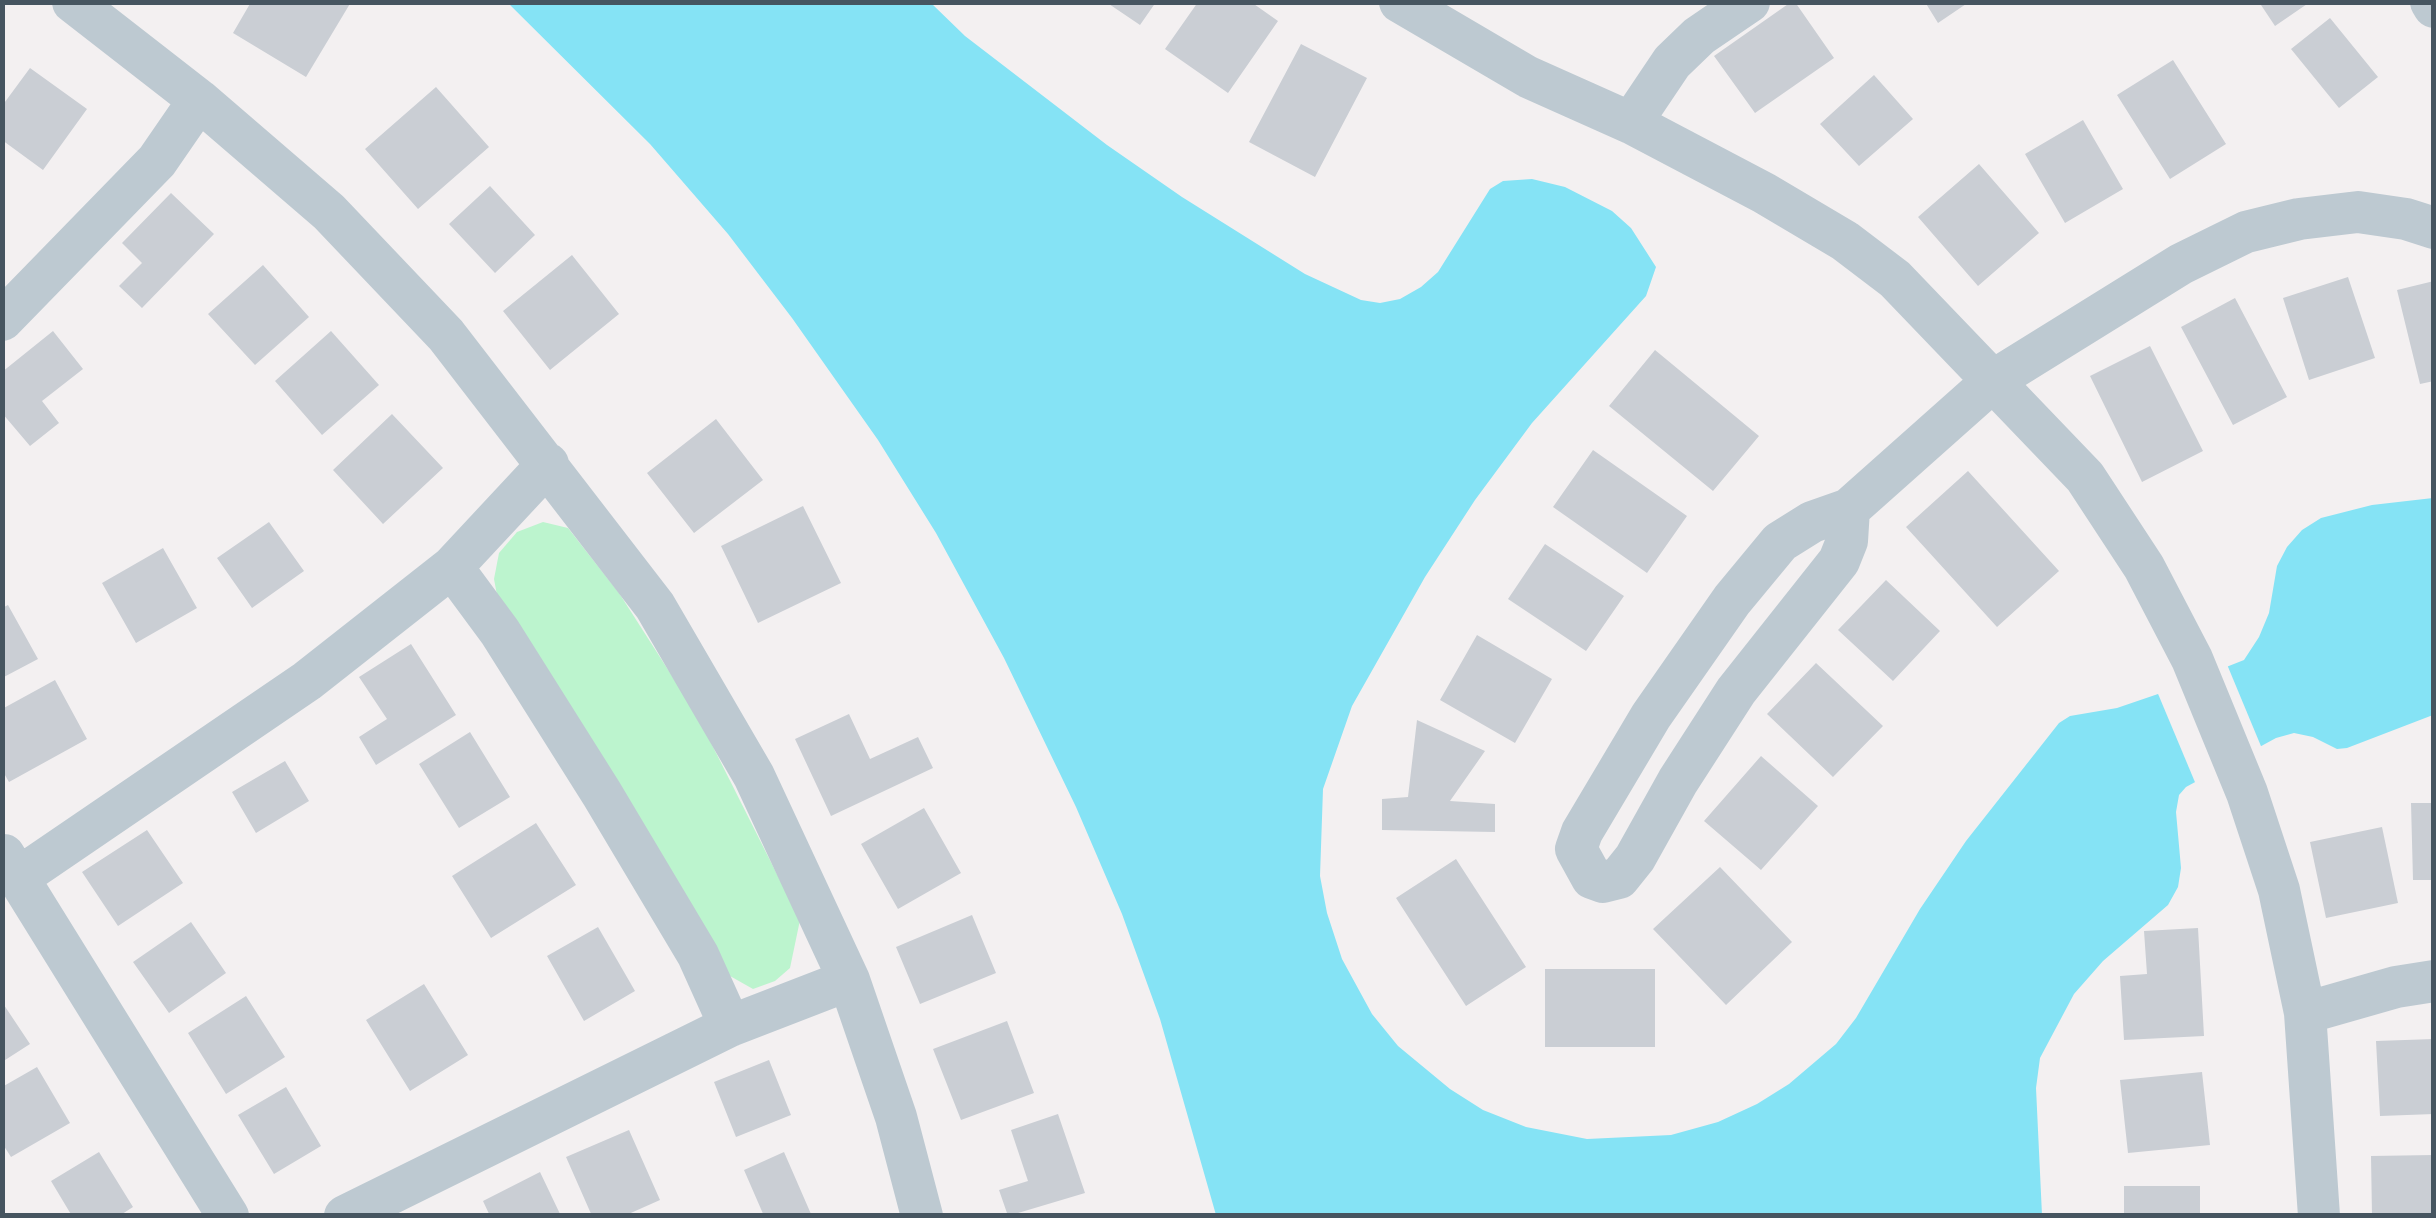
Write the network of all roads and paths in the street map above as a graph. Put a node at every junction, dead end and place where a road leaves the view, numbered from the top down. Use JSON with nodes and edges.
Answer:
{"nodes":[{"id":1,"x":73,"y":2,"type":"edge"},
{"id":2,"x":1400,"y":2,"type":"edge"},
{"id":3,"x":1749,"y":2,"type":"edge"},
{"id":4,"x":199,"y":100,"type":"junction"},
{"id":5,"x":1632,"y":123,"type":"junction"},
{"id":6,"x":2424,"y":216,"type":"edge"},
{"id":7,"x":2,"y":320,"type":"edge"},
{"id":8,"x":1994,"y":380,"type":"junction"},
{"id":9,"x":548,"y":464,"type":"junction"},
{"id":10,"x":1850,"y":509,"type":"junction"},
{"id":11,"x":452,"y":568,"type":"junction"},
{"id":12,"x":10,"y":865,"type":"edge"},
{"id":13,"x":849,"y":980,"type":"junction"},
{"id":14,"x":2434,"y":980,"type":"edge"},
{"id":15,"x":2304,"y":1013,"type":"junction"},
{"id":16,"x":730,"y":1026,"type":"junction"},
{"id":17,"x":228,"y":1216,"type":"edge"},
{"id":18,"x":345,"y":1216,"type":"edge"},
{"id":19,"x":922,"y":1216,"type":"edge"},
{"id":20,"x":2319,"y":1216,"type":"edge"}],
"edges":[{"from":1,"to":4,"type":"street"},
{"from":2,"to":5,"type":"street"},
{"from":3,"to":5,"type":"street"},
{"from":4,"to":7,"type":"street"},
{"from":4,"to":9,"type":"street"},
{"from":5,"to":8,"type":"street"},
{"from":6,"to":8,"type":"street"},
{"from":8,"to":10,"type":"street"},
{"from":8,"to":15,"type":"street"},
{"from":9,"to":11,"type":"street"},
{"from":9,"to":13,"type":"street"},
{"from":10,"to":10,"type":"street"},
{"from":11,"to":12,"type":"street"},
{"from":11,"to":16,"type":"street"},
{"from":12,"to":17,"type":"street"},
{"from":13,"to":16,"type":"street"},
{"from":13,"to":19,"type":"street"},
{"from":14,"to":15,"type":"street"},
{"from":15,"to":20,"type":"street"},
{"from":16,"to":18,"type":"street"}]}
